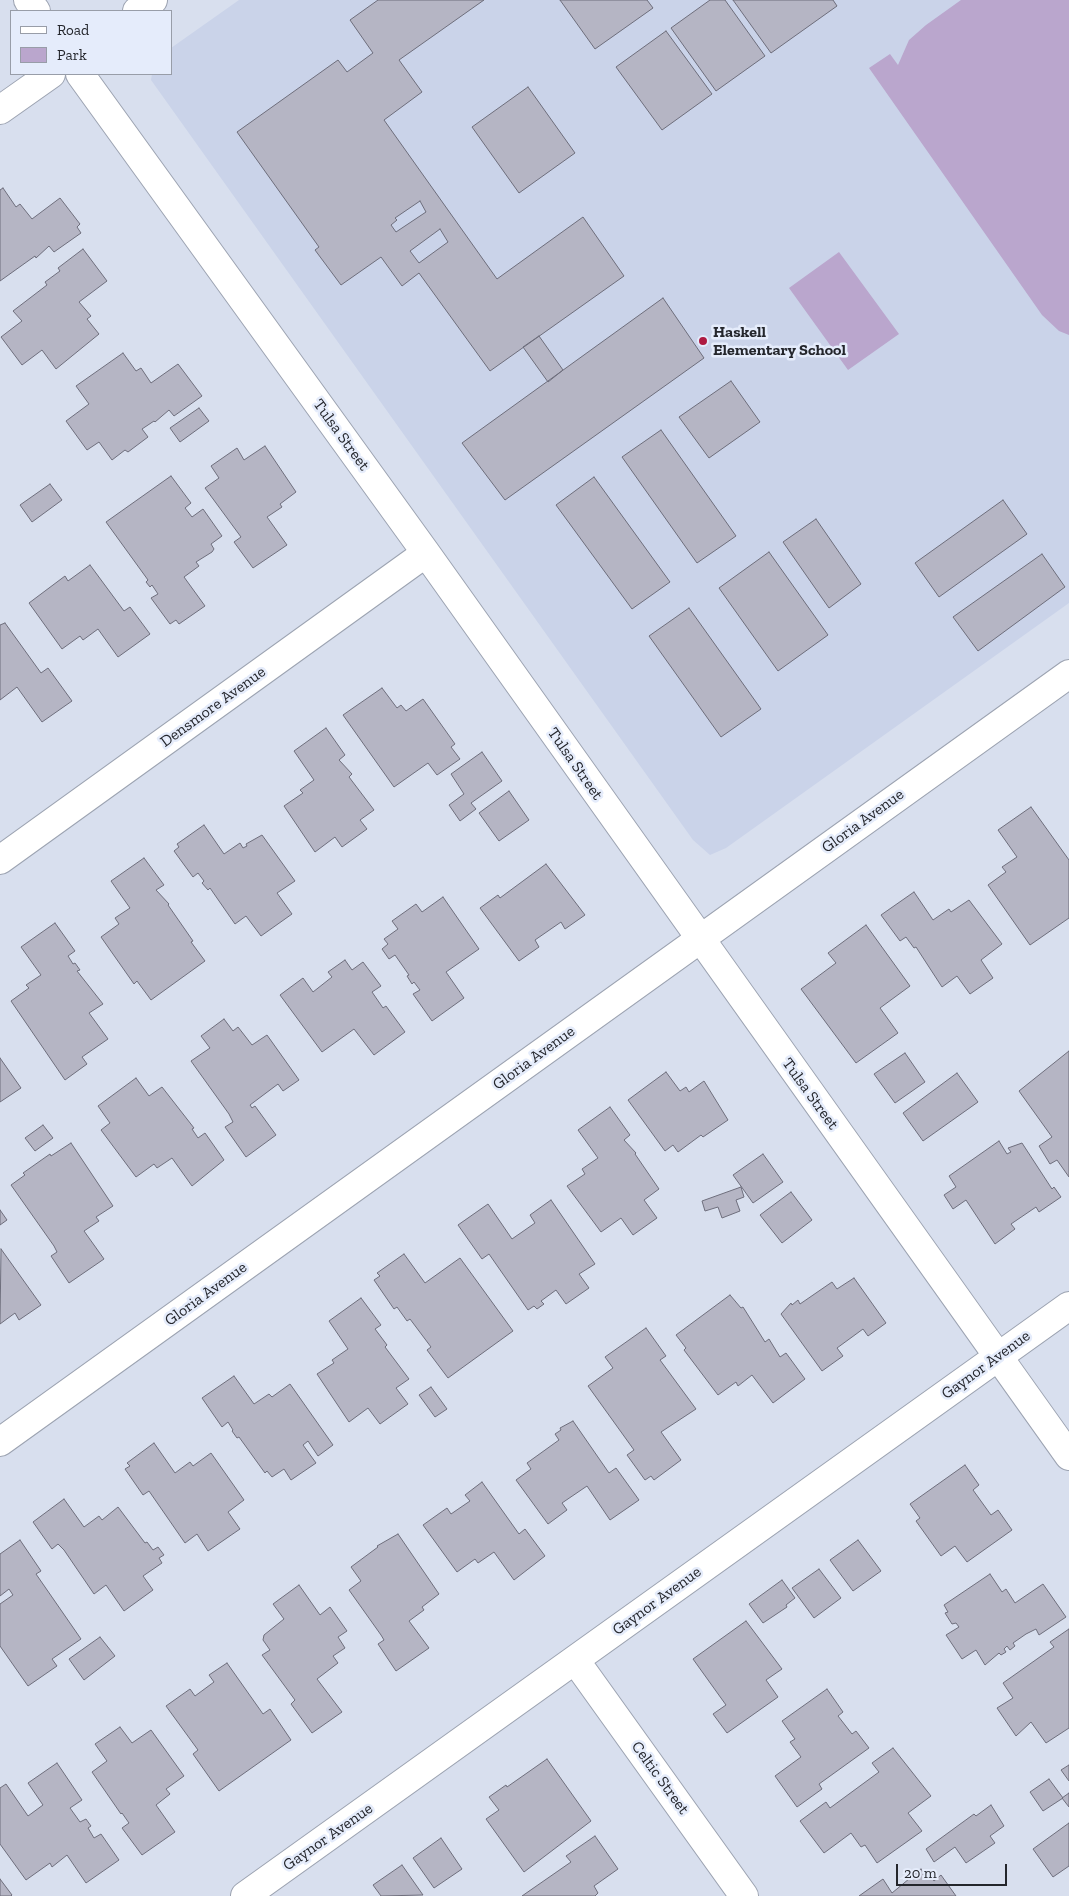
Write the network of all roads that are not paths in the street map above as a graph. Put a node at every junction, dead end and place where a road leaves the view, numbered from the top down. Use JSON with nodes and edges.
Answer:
{"nodes":[{"id":1,"x":153,"y":0,"type":"edge"},
{"id":2,"x":138,"y":10,"type":"edge"},
{"id":3,"x":50,"y":75,"type":"edge"},
{"id":4,"x":81,"y":75,"type":"edge"},
{"id":5,"x":0,"y":110,"type":"edge"},
{"id":6,"x":426,"y":553,"type":"junction"},
{"id":7,"x":1069,"y":674,"type":"edge"},
{"id":8,"x":0,"y":860,"type":"edge"},
{"id":9,"x":699,"y":939,"type":"junction"},
{"id":10,"x":1069,"y":1306,"type":"edge"},
{"id":11,"x":998,"y":1357,"type":"junction"},
{"id":12,"x":0,"y":1442,"type":"edge"},
{"id":13,"x":1069,"y":1456,"type":"edge"},
{"id":14,"x":575,"y":1660,"type":"junction"},
{"id":15,"x":245,"y":1896,"type":"edge"},
{"id":16,"x":744,"y":1896,"type":"edge"}],
"edges":[{"from":1,"to":2,"type":"street"},
{"from":3,"to":5,"type":"street"},
{"from":4,"to":6,"type":"street","name":"Tulsa Street"},
{"from":6,"to":8,"type":"street","name":"Densmore Avenue"},
{"from":6,"to":9,"type":"street","name":"Tulsa Street"},
{"from":7,"to":9,"type":"street","name":"Gloria Avenue"},
{"from":9,"to":11,"type":"street","name":"Tulsa Street"},
{"from":9,"to":12,"type":"street","name":"Gloria Avenue"},
{"from":10,"to":11,"type":"street","name":"Gaynor Avenue"},
{"from":11,"to":13,"type":"street","name":"Tulsa Street"},
{"from":11,"to":14,"type":"street","name":"Gaynor Avenue"},
{"from":14,"to":15,"type":"street","name":"Gaynor Avenue"},
{"from":14,"to":16,"type":"street","name":"Celtic Street"}]}
